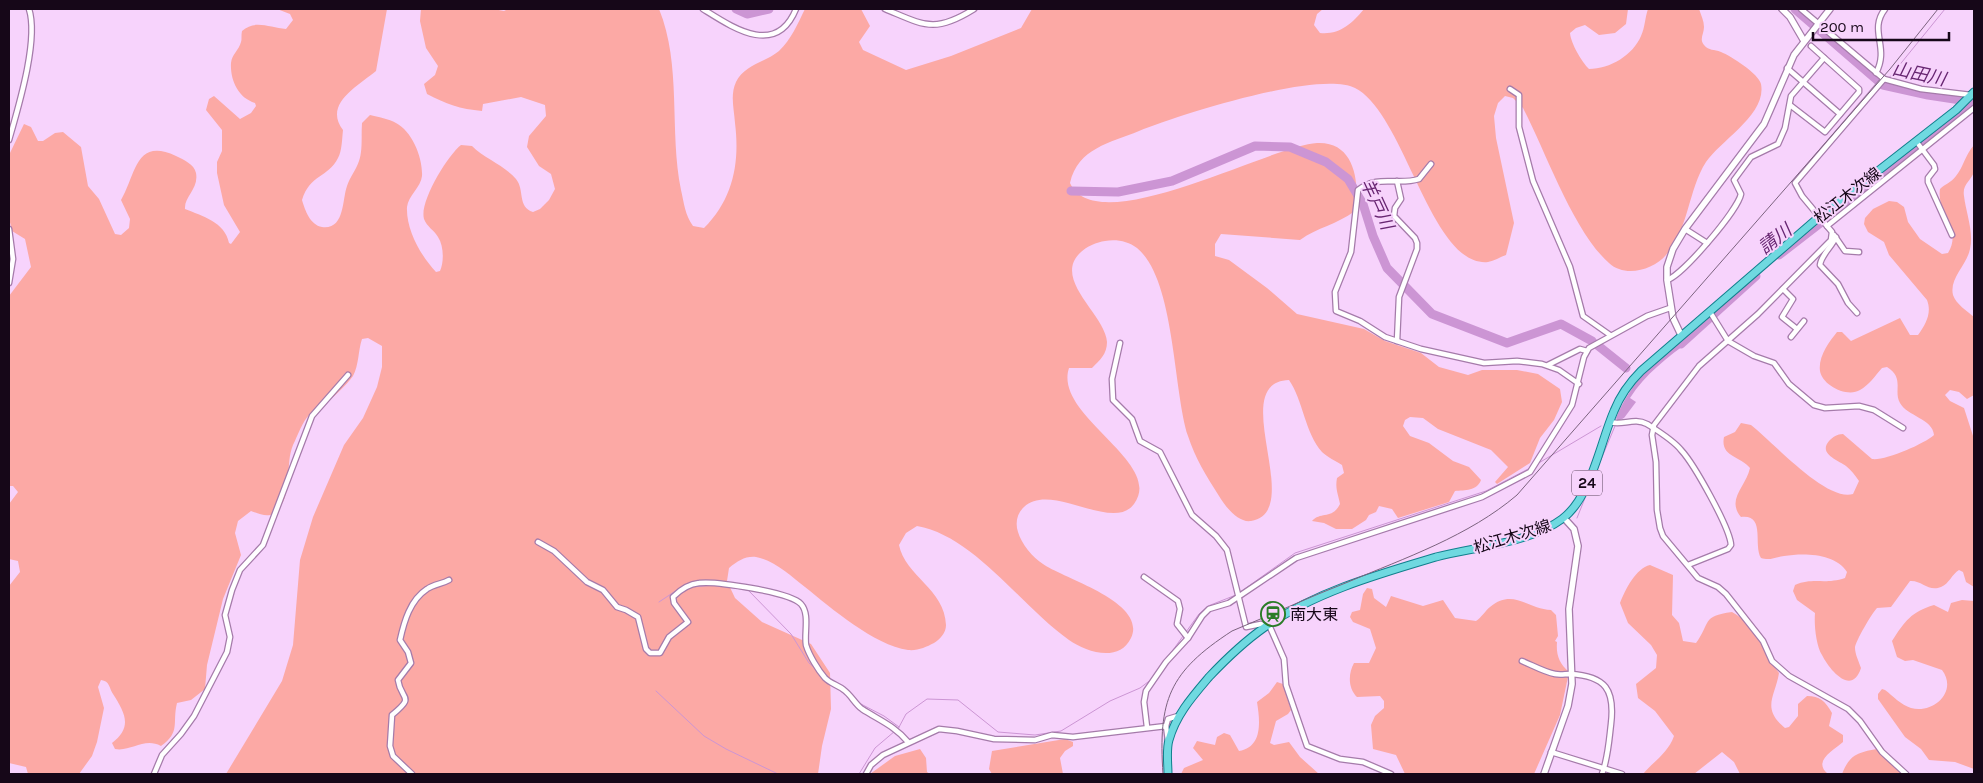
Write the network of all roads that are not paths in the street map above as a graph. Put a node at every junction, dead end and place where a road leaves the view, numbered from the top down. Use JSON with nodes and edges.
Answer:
{"nodes":[{"id":1,"x":29,"y":9,"type":"edge"},
{"id":2,"x":703,"y":9,"type":"edge"},
{"id":3,"x":796,"y":9,"type":"edge"},
{"id":4,"x":885,"y":9,"type":"edge"},
{"id":5,"x":974,"y":9,"type":"edge"},
{"id":6,"x":1782,"y":9,"type":"edge"},
{"id":7,"x":1801,"y":9,"type":"edge"},
{"id":8,"x":1830,"y":9,"type":"edge"},
{"id":9,"x":1885,"y":9,"type":"edge"},
{"id":10,"x":1816,"y":26,"type":"junction"},
{"id":11,"x":1804,"y":41,"type":"junction"},
{"id":12,"x":1811,"y":46,"type":"dead end"},
{"id":13,"x":1824,"y":58,"type":"junction"},
{"id":14,"x":1788,"y":68,"type":"junction"},
{"id":15,"x":1876,"y":73,"type":"junction"},
{"id":16,"x":1803,"y":82,"type":"junction"},
{"id":17,"x":1882,"y":82,"type":"junction"},
{"id":18,"x":1510,"y":90,"type":"dead end"},
{"id":19,"x":1970,"y":97,"type":"edge"},
{"id":20,"x":1790,"y":105,"type":"junction"},
{"id":21,"x":1974,"y":108,"type":"edge"},
{"id":22,"x":1840,"y":114,"type":"junction"},
{"id":23,"x":9,"y":140,"type":"edge"},
{"id":24,"x":1916,"y":142,"type":"junction"},
{"id":25,"x":1922,"y":150,"type":"junction"},
{"id":26,"x":1431,"y":164,"type":"dead end"},
{"id":27,"x":1397,"y":181,"type":"junction"},
{"id":28,"x":1819,"y":217,"type":"junction"},
{"id":29,"x":1827,"y":226,"type":"junction"},
{"id":30,"x":9,"y":229,"type":"edge"},
{"id":31,"x":1685,"y":229,"type":"junction"},
{"id":32,"x":1832,"y":232,"type":"junction"},
{"id":33,"x":1952,"y":235,"type":"dead end"},
{"id":34,"x":1836,"y":237,"type":"junction"},
{"id":35,"x":1707,"y":243,"type":"junction"},
{"id":36,"x":1859,"y":252,"type":"dead end"},
{"id":37,"x":1667,"y":280,"type":"junction"},
{"id":38,"x":9,"y":283,"type":"edge"},
{"id":39,"x":1783,"y":289,"type":"junction"},
{"id":40,"x":1670,"y":308,"type":"junction"},
{"id":41,"x":1711,"y":313,"type":"junction"},
{"id":42,"x":1857,"y":313,"type":"dead end"},
{"id":43,"x":1804,"y":321,"type":"dead end"},
{"id":44,"x":1797,"y":329,"type":"junction"},
{"id":45,"x":1610,"y":335,"type":"junction"},
{"id":46,"x":1681,"y":335,"type":"junction"},
{"id":47,"x":1791,"y":337,"type":"dead end"},
{"id":48,"x":1397,"y":341,"type":"junction"},
{"id":49,"x":1728,"y":341,"type":"junction"},
{"id":50,"x":1120,"y":343,"type":"dead end"},
{"id":51,"x":1587,"y":351,"type":"junction"},
{"id":52,"x":1548,"y":365,"type":"junction"},
{"id":53,"x":348,"y":375,"type":"dead end"},
{"id":54,"x":1579,"y":384,"type":"junction"},
{"id":55,"x":1610,"y":422,"type":"junction"},
{"id":56,"x":1903,"y":428,"type":"dead end"},
{"id":57,"x":1653,"y":430,"type":"junction"},
{"id":58,"x":1564,"y":518,"type":"junction"},
{"id":59,"x":538,"y":542,"type":"dead end"},
{"id":60,"x":1688,"y":566,"type":"junction"},
{"id":61,"x":1144,"y":577,"type":"dead end"},
{"id":62,"x":449,"y":580,"type":"dead end"},
{"id":63,"x":1238,"y":595,"type":"junction"},
{"id":64,"x":1267,"y":626,"type":"junction"},
{"id":65,"x":1186,"y":637,"type":"junction"},
{"id":66,"x":1522,"y":660,"type":"dead end"},
{"id":67,"x":1572,"y":674,"type":"junction"},
{"id":68,"x":1178,"y":716,"type":"junction"},
{"id":69,"x":1166,"y":726,"type":"junction"},
{"id":70,"x":1147,"y":728,"type":"junction"},
{"id":71,"x":908,"y":742,"type":"junction"},
{"id":72,"x":1168,"y":742,"type":"junction"},
{"id":73,"x":1551,"y":752,"type":"junction"},
{"id":74,"x":1604,"y":767,"type":"junction"},
{"id":75,"x":154,"y":774,"type":"edge"},
{"id":76,"x":412,"y":774,"type":"edge"},
{"id":77,"x":866,"y":774,"type":"edge"},
{"id":78,"x":1168,"y":774,"type":"edge"},
{"id":79,"x":1391,"y":774,"type":"edge"},
{"id":80,"x":1544,"y":774,"type":"edge"},
{"id":81,"x":1602,"y":774,"type":"edge"},
{"id":82,"x":1622,"y":774,"type":"edge"},
{"id":83,"x":1906,"y":774,"type":"edge"}],
"edges":[{"from":1,"to":23,"type":"street"},
{"from":2,"to":3,"type":"street"},
{"from":4,"to":5,"type":"street"},
{"from":6,"to":11,"type":"street"},
{"from":7,"to":10,"type":"street"},
{"from":8,"to":10,"type":"street"},
{"from":9,"to":15,"type":"street"},
{"from":10,"to":11,"type":"street"},
{"from":10,"to":15,"type":"street"},
{"from":11,"to":14,"type":"street"},
{"from":12,"to":13,"type":"street"},
{"from":13,"to":16,"type":"street"},
{"from":13,"to":22,"type":"street"},
{"from":14,"to":16,"type":"street"},
{"from":14,"to":31,"type":"street"},
{"from":15,"to":17,"type":"street"},
{"from":16,"to":20,"type":"street"},
{"from":16,"to":22,"type":"street"},
{"from":17,"to":19,"type":"street"},
{"from":17,"to":28,"type":"street"},
{"from":18,"to":45,"type":"street"},
{"from":19,"to":24,"type":"main road","name":"松江木次線","number":"24"},
{"from":20,"to":22,"type":"street"},
{"from":20,"to":35,"type":"street"},
{"from":21,"to":25,"type":"street"},
{"from":24,"to":25,"type":"street"},
{"from":24,"to":28,"type":"main road","name":"松江木次線","number":"24"},
{"from":25,"to":29,"type":"street"},
{"from":25,"to":33,"type":"street"},
{"from":26,"to":27,"type":"street"},
{"from":27,"to":48,"type":"street"},
{"from":27,"to":48,"type":"street"},
{"from":28,"to":29,"type":"street"},
{"from":28,"to":41,"type":"main road","name":"松江木次線","number":"24"},
{"from":29,"to":32,"type":"street"},
{"from":30,"to":38,"type":"street"},
{"from":31,"to":35,"type":"street"},
{"from":31,"to":37,"type":"street"},
{"from":32,"to":34,"type":"street"},
{"from":32,"to":39,"type":"street"},
{"from":34,"to":36,"type":"street"},
{"from":34,"to":42,"type":"street"},
{"from":35,"to":37,"type":"street"},
{"from":37,"to":40,"type":"street"},
{"from":39,"to":44,"type":"street"},
{"from":39,"to":49,"type":"street"},
{"from":40,"to":45,"type":"street"},
{"from":40,"to":46,"type":"street"},
{"from":41,"to":46,"type":"main road","name":"松江木次線","number":"24"},
{"from":41,"to":49,"type":"street"},
{"from":43,"to":44,"type":"street"},
{"from":44,"to":47,"type":"street"},
{"from":45,"to":51,"type":"street"},
{"from":46,"to":55,"type":"main road","name":"松江木次線","number":"24"},
{"from":48,"to":52,"type":"street"},
{"from":49,"to":56,"type":"street"},
{"from":49,"to":57,"type":"street"},
{"from":50,"to":63,"type":"street"},
{"from":51,"to":52,"type":"street"},
{"from":51,"to":54,"type":"street"},
{"from":52,"to":54,"type":"street"},
{"from":53,"to":75,"type":"street"},
{"from":54,"to":63,"type":"street"},
{"from":55,"to":57,"type":"street"},
{"from":55,"to":58,"type":"main road","name":"松江木次線","number":"24"},
{"from":57,"to":60,"type":"street"},
{"from":57,"to":60,"type":"street"},
{"from":58,"to":64,"type":"main road","name":"松江木次線","number":"24"},
{"from":58,"to":67,"type":"street"},
{"from":59,"to":71,"type":"street"},
{"from":60,"to":83,"type":"street"},
{"from":61,"to":65,"type":"street"},
{"from":62,"to":76,"type":"street"},
{"from":63,"to":64,"type":"street"},
{"from":63,"to":65,"type":"street"},
{"from":64,"to":68,"type":"main road","name":"松江木次線","number":"24"},
{"from":64,"to":79,"type":"street"},
{"from":65,"to":70,"type":"street"},
{"from":66,"to":67,"type":"street"},
{"from":67,"to":73,"type":"street"},
{"from":67,"to":74,"type":"street"},
{"from":68,"to":69,"type":"street"},
{"from":68,"to":72,"type":"main road","name":"松江木次線","number":"24"},
{"from":69,"to":70,"type":"street"},
{"from":69,"to":72,"type":"street"},
{"from":70,"to":71,"type":"street"},
{"from":71,"to":77,"type":"street"},
{"from":72,"to":78,"type":"main road","name":"松江木次線","number":"24"},
{"from":73,"to":74,"type":"street"},
{"from":73,"to":80,"type":"street"},
{"from":74,"to":81,"type":"street"},
{"from":74,"to":82,"type":"street"}]}
